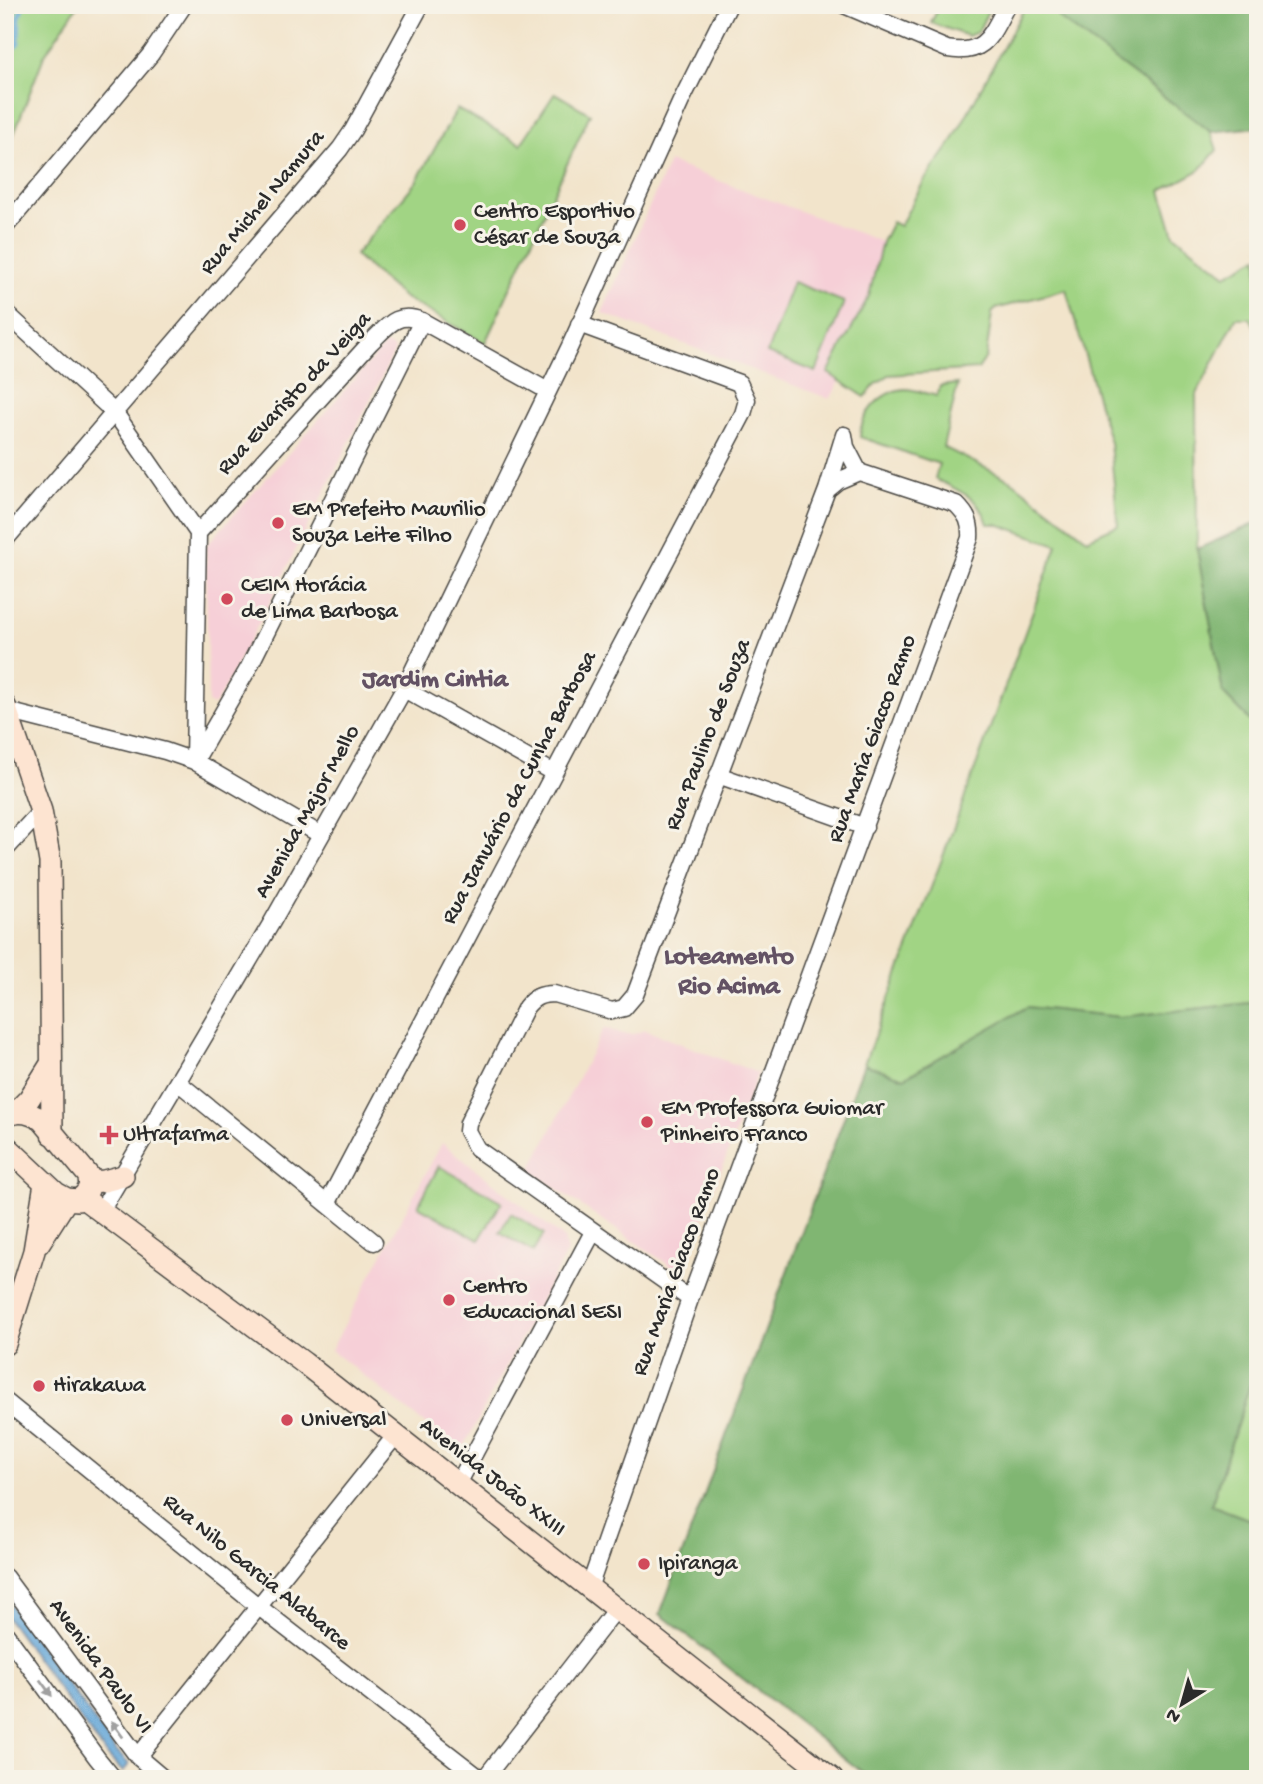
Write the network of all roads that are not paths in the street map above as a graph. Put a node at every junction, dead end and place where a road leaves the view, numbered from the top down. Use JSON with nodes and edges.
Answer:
{"nodes":[{"id":1,"x":184,"y":5,"type":"edge"},
{"id":2,"x":421,"y":5,"type":"edge"},
{"id":3,"x":729,"y":5,"type":"edge"},
{"id":4,"x":844,"y":5,"type":"edge"},
{"id":5,"x":1007,"y":5,"type":"edge"},
{"id":6,"x":5,"y":227,"type":"edge"},
{"id":7,"x":5,"y":312,"type":"edge"},
{"id":8,"x":422,"y":321,"type":"junction"},
{"id":9,"x":579,"y":324,"type":"junction"},
{"id":10,"x":548,"y":391,"type":"junction"},
{"id":11,"x":115,"y":413,"type":"junction"},
{"id":12,"x":859,"y":472,"type":"junction"},
{"id":13,"x":827,"y":490,"type":"junction"},
{"id":14,"x":198,"y":533,"type":"junction"},
{"id":15,"x":5,"y":540,"type":"edge"},
{"id":16,"x":404,"y":689,"type":"junction"},
{"id":17,"x":6,"y":709,"type":"edge"},
{"id":18,"x":194,"y":761,"type":"junction"},
{"id":19,"x":554,"y":773,"type":"junction"},
{"id":20,"x":718,"y":775,"type":"junction"},
{"id":21,"x":41,"y":811,"type":"junction"},
{"id":22,"x":865,"y":827,"type":"junction"},
{"id":23,"x":321,"y":835,"type":"junction"},
{"id":24,"x":5,"y":850,"type":"edge"},
{"id":25,"x":51,"y":1064,"type":"junction"},
{"id":26,"x":179,"y":1083,"type":"junction"},
{"id":27,"x":10,"y":1115,"type":"edge"},
{"id":28,"x":52,"y":1133,"type":"junction"},
{"id":29,"x":5,"y":1145,"type":"edge"},
{"id":30,"x":123,"y":1176,"type":"junction"},
{"id":31,"x":45,"y":1183,"type":"junction"},
{"id":32,"x":80,"y":1193,"type":"junction"},
{"id":33,"x":327,"y":1204,"type":"junction"},
{"id":34,"x":101,"y":1211,"type":"junction"},
{"id":35,"x":593,"y":1232,"type":"junction"},
{"id":36,"x":374,"y":1242,"type":"dead end"},
{"id":37,"x":34,"y":1251,"type":"junction"},
{"id":38,"x":690,"y":1299,"type":"junction"},
{"id":39,"x":5,"y":1344,"type":"edge"},
{"id":40,"x":5,"y":1401,"type":"edge"},
{"id":41,"x":396,"y":1435,"type":"junction"},
{"id":42,"x":458,"y":1484,"type":"junction"},
{"id":43,"x":5,"y":1577,"type":"edge"},
{"id":44,"x":589,"y":1588,"type":"junction"},
{"id":45,"x":259,"y":1606,"type":"junction"},
{"id":46,"x":617,"y":1609,"type":"junction"},
{"id":47,"x":5,"y":1633,"type":"edge"},
{"id":48,"x":138,"y":1757,"type":"junction"},
{"id":49,"x":821,"y":1776,"type":"edge"},
{"id":50,"x":114,"y":1779,"type":"edge"},
{"id":51,"x":164,"y":1779,"type":"edge"},
{"id":52,"x":482,"y":1779,"type":"edge"}],
"edges":[{"from":1,"to":6,"type":"street"},
{"from":2,"to":11,"type":"street","name":"Rua Michel Namura"},
{"from":3,"to":9,"type":"street","name":"Avenida Major Mello"},
{"from":4,"to":5,"type":"street"},
{"from":7,"to":11,"type":"street"},
{"from":8,"to":10,"type":"street"},
{"from":8,"to":14,"type":"street","name":"Rua Evaristo da Veiga"},
{"from":8,"to":18,"type":"street"},
{"from":9,"to":10,"type":"street","name":"Avenida Major Mello"},
{"from":9,"to":19,"type":"street","name":"Rua Januário da Cunha Barbosa"},
{"from":10,"to":16,"type":"street","name":"Avenida Major Mello"},
{"from":11,"to":14,"type":"street"},
{"from":11,"to":15,"type":"street","name":"Rua Michel Namura"},
{"from":12,"to":13,"type":"street"},
{"from":12,"to":13,"type":"street","name":"Rua Paulino de Souza"},
{"from":12,"to":22,"type":"street","name":"Rua Maria Giacco Ramo"},
{"from":13,"to":20,"type":"street","name":"Rua Paulino de Souza"},
{"from":14,"to":18,"type":"street"},
{"from":16,"to":19,"type":"street"},
{"from":16,"to":23,"type":"street","name":"Avenida Major Mello"},
{"from":17,"to":18,"type":"street"},
{"from":17,"to":21,"type":"main road"},
{"from":18,"to":23,"type":"street"},
{"from":19,"to":33,"type":"street","name":"Rua Januário da Cunha Barbosa"},
{"from":20,"to":22,"type":"street"},
{"from":20,"to":35,"type":"street","name":"Rua Paulino de Souza"},
{"from":21,"to":24,"type":"street"},
{"from":21,"to":25,"type":"main road"},
{"from":22,"to":38,"type":"street","name":"Rua Maria Giacco Ramo"},
{"from":23,"to":26,"type":"street","name":"Avenida Major Mello"},
{"from":25,"to":27,"type":"main road"},
{"from":25,"to":28,"type":"main road"},
{"from":26,"to":30,"type":"street","name":"Avenida Major Mello"},
{"from":26,"to":33,"type":"street"},
{"from":27,"to":28,"type":"main road","name":"Avenida João XXIII"},
{"from":28,"to":32,"type":"main road","name":"Avenida João XXIII"},
{"from":29,"to":31,"type":"main road","name":"Avenida João XXIII"},
{"from":30,"to":32,"type":"main road"},
{"from":30,"to":34,"type":"street","name":"Avenida Major Mello"},
{"from":31,"to":32,"type":"main road","name":"Avenida João XXIII"},
{"from":31,"to":37,"type":"main road"},
{"from":32,"to":34,"type":"main road","name":"Avenida João XXIII"},
{"from":32,"to":37,"type":"main road"},
{"from":33,"to":36,"type":"street"},
{"from":34,"to":41,"type":"main road","name":"Avenida João XXIII"},
{"from":35,"to":38,"type":"street"},
{"from":35,"to":42,"type":"street"},
{"from":37,"to":39,"type":"main road"},
{"from":38,"to":44,"type":"street","name":"Rua Maria Giacco Ramo"},
{"from":40,"to":45,"type":"street","name":"Rua Nilo Garcia Alabarce"},
{"from":41,"to":42,"type":"main road","name":"Avenida João XXIII"},
{"from":41,"to":45,"type":"street"},
{"from":42,"to":44,"type":"main road","name":"Avenida João XXIII"},
{"from":48,"to":43,"type":"street","name":"Avenida Paulo VI","one_way":true},
{"from":44,"to":46,"type":"main road","name":"Avenida João XXIII"},
{"from":45,"to":48,"type":"street"},
{"from":45,"to":52,"type":"street","name":"Rua Nilo Garcia Alabarce"},
{"from":46,"to":49,"type":"main road","name":"Avenida João XXIII"},
{"from":46,"to":52,"type":"street"},
{"from":47,"to":50,"type":"street","one_way":true},
{"from":48,"to":51,"type":"street","name":"Avenida Paulo VI"}]}
